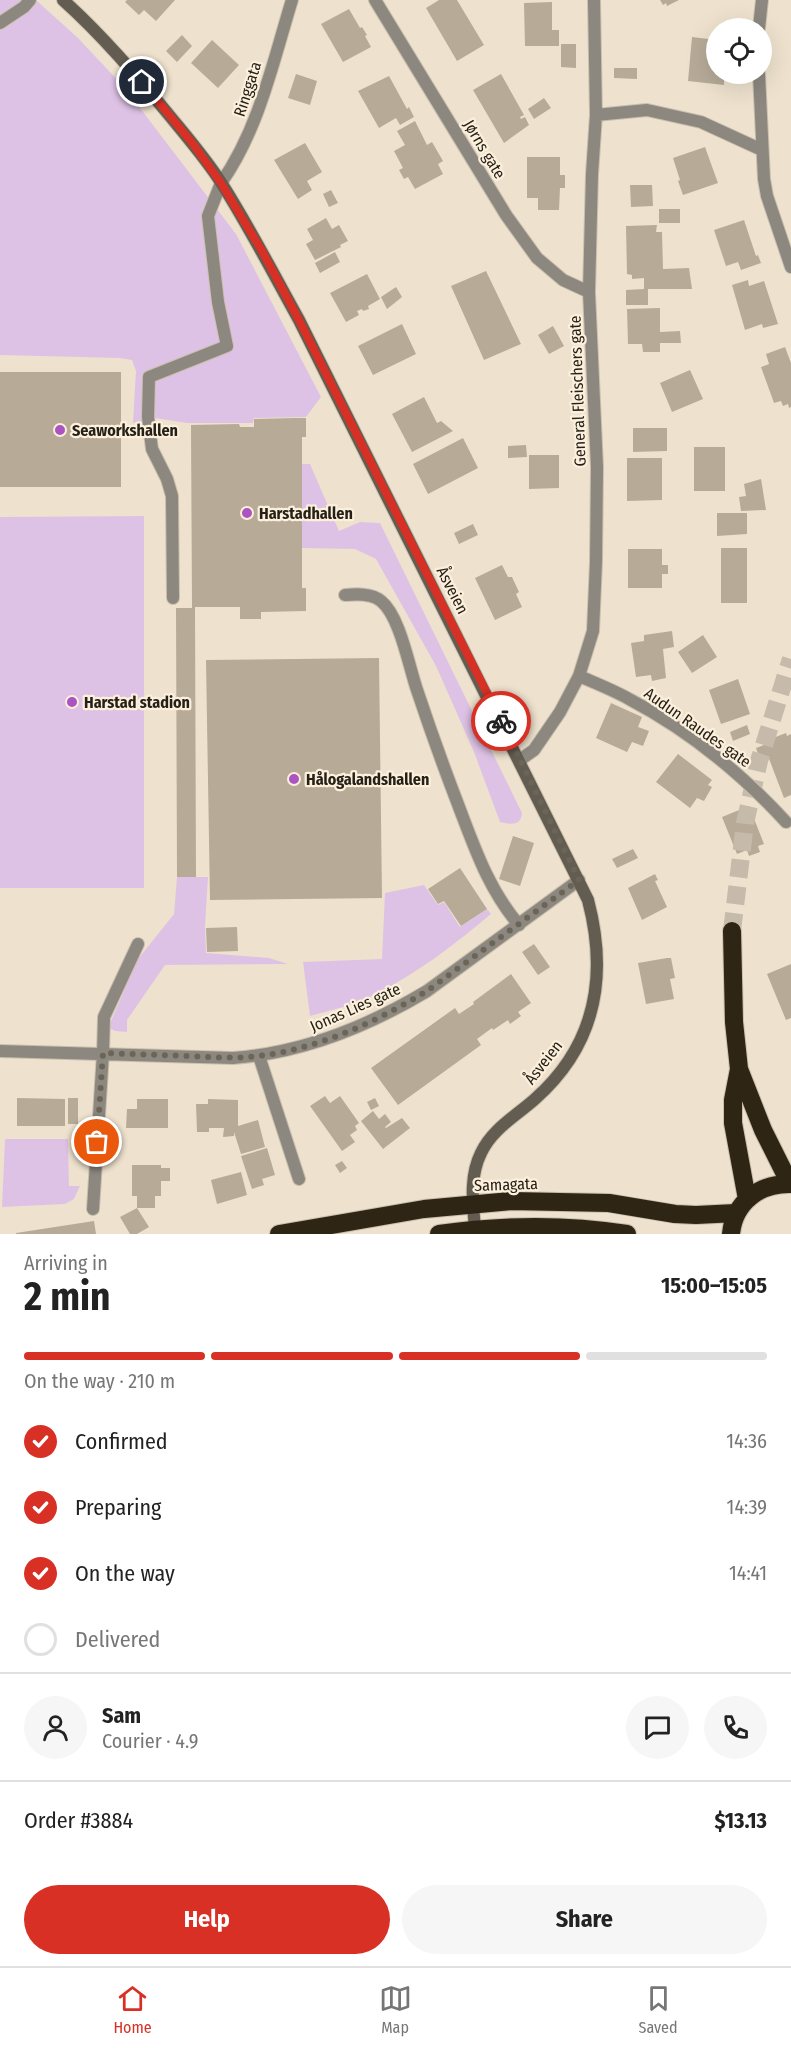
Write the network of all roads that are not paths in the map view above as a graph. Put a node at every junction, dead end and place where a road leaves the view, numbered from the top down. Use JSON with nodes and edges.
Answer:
{"nodes":[{"id":1,"x":30,"y":0,"type":"edge"},
{"id":2,"x":63,"y":0,"type":"edge"},
{"id":3,"x":292,"y":0,"type":"edge"},
{"id":4,"x":375,"y":0,"type":"edge"},
{"id":5,"x":594,"y":0,"type":"edge"},
{"id":6,"x":762,"y":0,"type":"edge"},
{"id":7,"x":760,"y":18,"type":"edge"},
{"id":8,"x":0,"y":23,"type":"edge"},
{"id":9,"x":759,"y":84,"type":"edge"},
{"id":10,"x":596,"y":115,"type":"junction"},
{"id":11,"x":762,"y":150,"type":"junction"},
{"id":12,"x":221,"y":183,"type":"junction"},
{"id":13,"x":791,"y":267,"type":"edge"},
{"id":14,"x":589,"y":292,"type":"junction"},
{"id":15,"x":345,"y":595,"type":"dead end"},
{"id":16,"x":173,"y":597,"type":"dead end"},
{"id":17,"x":579,"y":676,"type":"junction"},
{"id":18,"x":520,"y":760,"type":"junction"},
{"id":19,"x":786,"y":822,"type":"dead end"},
{"id":20,"x":579,"y":880,"type":"junction"},
{"id":21,"x":519,"y":925,"type":"junction"},
{"id":22,"x":732,"y":931,"type":"tunnel mouth"},
{"id":23,"x":138,"y":944,"type":"dead end"},
{"id":24,"x":0,"y":1051,"type":"edge"},
{"id":25,"x":103,"y":1053,"type":"junction"},
{"id":26,"x":259,"y":1056,"type":"junction"},
{"id":27,"x":739,"y":1069,"type":"junction"},
{"id":28,"x":299,"y":1179,"type":"dead end"},
{"id":29,"x":790,"y":1184,"type":"edge"},
{"id":30,"x":473,"y":1204,"type":"junction"},
{"id":31,"x":742,"y":1206,"type":"junction"},
{"id":32,"x":93,"y":1209,"type":"dead end"},
{"id":33,"x":475,"y":1229,"type":"junction"},
{"id":34,"x":279,"y":1234,"type":"edge"},
{"id":35,"x":439,"y":1234,"type":"edge"},
{"id":36,"x":627,"y":1234,"type":"edge"},
{"id":37,"x":731,"y":1234,"type":"edge"}],
"edges":[{"from":1,"to":8,"type":"street"},
{"from":2,"to":12,"type":"street","name":"Åsveien"},
{"from":3,"to":12,"type":"street","name":"Ringgata"},
{"from":4,"to":14,"type":"street","name":"Jørns gate"},
{"from":5,"to":10,"type":"street","name":"General Fleischers gate"},
{"from":6,"to":7,"type":"street"},
{"from":9,"to":11,"type":"street"},
{"from":10,"to":11,"type":"street"},
{"from":10,"to":14,"type":"street","name":"General Fleischers gate"},
{"from":11,"to":13,"type":"street"},
{"from":12,"to":16,"type":"street","name":"Ringgata"},
{"from":12,"to":18,"type":"street","name":"Åsveien"},
{"from":14,"to":17,"type":"street","name":"General Fleischers gate"},
{"from":15,"to":21,"type":"street"},
{"from":17,"to":18,"type":"street","name":"General Fleischers gate"},
{"from":17,"to":19,"type":"street","name":"Audun Raudes gate"},
{"from":18,"to":20,"type":"street","name":"Åsveien"},
{"from":20,"to":21,"type":"street","name":"Jonas Lies gate"},
{"from":20,"to":30,"type":"street","name":"Åsveien"},
{"from":21,"to":26,"type":"street","name":"Jonas Lies gate"},
{"from":22,"to":27,"type":"highway"},
{"from":23,"to":25,"type":"street"},
{"from":24,"to":25,"type":"street","name":"Jonas Lies gate"},
{"from":25,"to":26,"type":"street","name":"Jonas Lies gate"},
{"from":25,"to":32,"type":"street"},
{"from":26,"to":28,"type":"street"},
{"from":27,"to":29,"type":"highway"},
{"from":27,"to":31,"type":"highway"},
{"from":29,"to":31,"type":"highway"},
{"from":30,"to":31,"type":"highway","name":"Samagata"},
{"from":30,"to":33,"type":"street","name":"Åsveien"},
{"from":30,"to":34,"type":"highway","name":"Samagata"},
{"from":31,"to":37,"type":"highway"},
{"from":33,"to":35,"type":"highway"},
{"from":33,"to":36,"type":"highway"}]}
